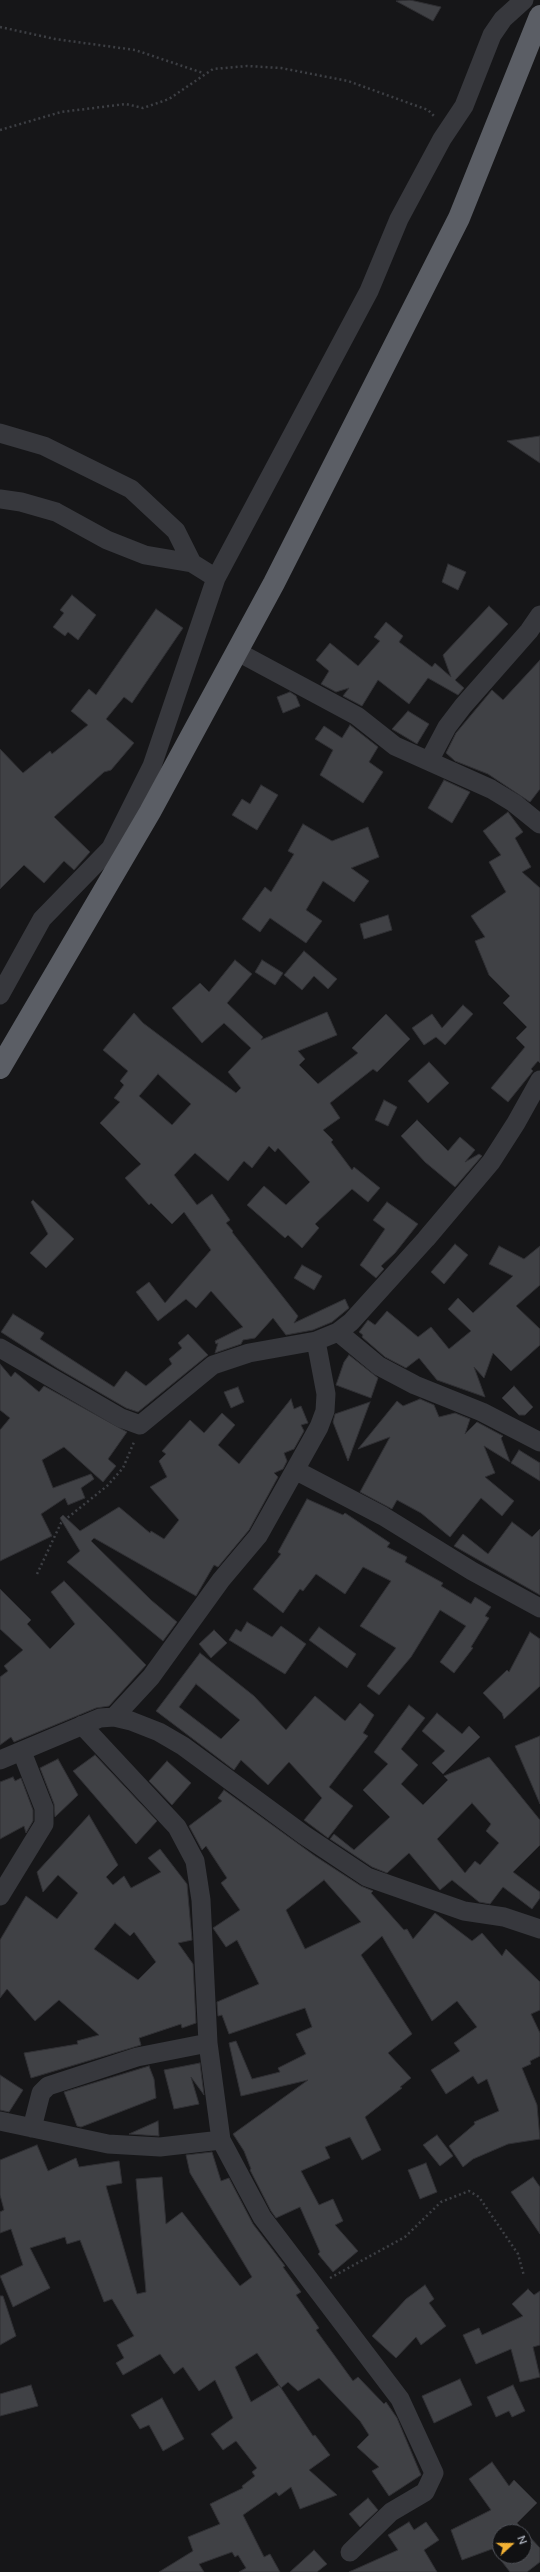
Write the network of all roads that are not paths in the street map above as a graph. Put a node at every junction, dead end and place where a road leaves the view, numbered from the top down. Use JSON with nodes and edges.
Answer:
{"nodes":[{"id":1,"x":524,"y":0,"type":"edge"},
{"id":2,"x":540,"y":16,"type":"edge"},
{"id":3,"x":0,"y":433,"type":"edge"},
{"id":4,"x":0,"y":498,"type":"edge"},
{"id":5,"x":192,"y":563,"type":"junction"},
{"id":6,"x":216,"y":578,"type":"junction"},
{"id":7,"x":540,"y":615,"type":"edge"},
{"id":8,"x":236,"y":651,"type":"junction"},
{"id":9,"x":429,"y":761,"type":"junction"},
{"id":10,"x":540,"y":824,"type":"edge"},
{"id":11,"x":0,"y":995,"type":"edge"},
{"id":12,"x":0,"y":1068,"type":"edge"},
{"id":13,"x":540,"y":1080,"type":"edge"},
{"id":14,"x":338,"y":1332,"type":"junction"},
{"id":15,"x":316,"y":1341,"type":"junction"},
{"id":16,"x":0,"y":1348,"type":"edge"},
{"id":17,"x":540,"y":1442,"type":"edge"},
{"id":18,"x":295,"y":1470,"type":"junction"},
{"id":19,"x":540,"y":1608,"type":"edge"},
{"id":20,"x":114,"y":1717,"type":"junction"},
{"id":21,"x":82,"y":1725,"type":"junction"},
{"id":22,"x":22,"y":1752,"type":"junction"},
{"id":23,"x":0,"y":1760,"type":"edge"},
{"id":24,"x":0,"y":1896,"type":"edge"},
{"id":25,"x":540,"y":1929,"type":"edge"},
{"id":26,"x":208,"y":2043,"type":"junction"},
{"id":27,"x":0,"y":2122,"type":"edge"},
{"id":28,"x":32,"y":2128,"type":"junction"},
{"id":29,"x":221,"y":2140,"type":"junction"},
{"id":30,"x":350,"y":2552,"type":"dead end"}],
"edges":[{"from":1,"to":6,"type":"street"},
{"from":2,"to":8,"type":"highway"},
{"from":3,"to":5,"type":"street"},
{"from":4,"to":5,"type":"street"},
{"from":5,"to":6,"type":"street"},
{"from":6,"to":11,"type":"street"},
{"from":7,"to":9,"type":"street"},
{"from":8,"to":9,"type":"street"},
{"from":8,"to":12,"type":"highway"},
{"from":9,"to":10,"type":"street"},
{"from":13,"to":14,"type":"street"},
{"from":14,"to":15,"type":"street"},
{"from":14,"to":17,"type":"street"},
{"from":15,"to":16,"type":"street"},
{"from":15,"to":18,"type":"street"},
{"from":18,"to":19,"type":"street"},
{"from":18,"to":20,"type":"street"},
{"from":20,"to":21,"type":"street"},
{"from":20,"to":25,"type":"street"},
{"from":21,"to":22,"type":"street"},
{"from":21,"to":26,"type":"street"},
{"from":22,"to":23,"type":"street"},
{"from":22,"to":24,"type":"street"},
{"from":26,"to":28,"type":"street"},
{"from":26,"to":29,"type":"street"},
{"from":27,"to":28,"type":"street"},
{"from":28,"to":29,"type":"street"},
{"from":29,"to":30,"type":"street"}]}
